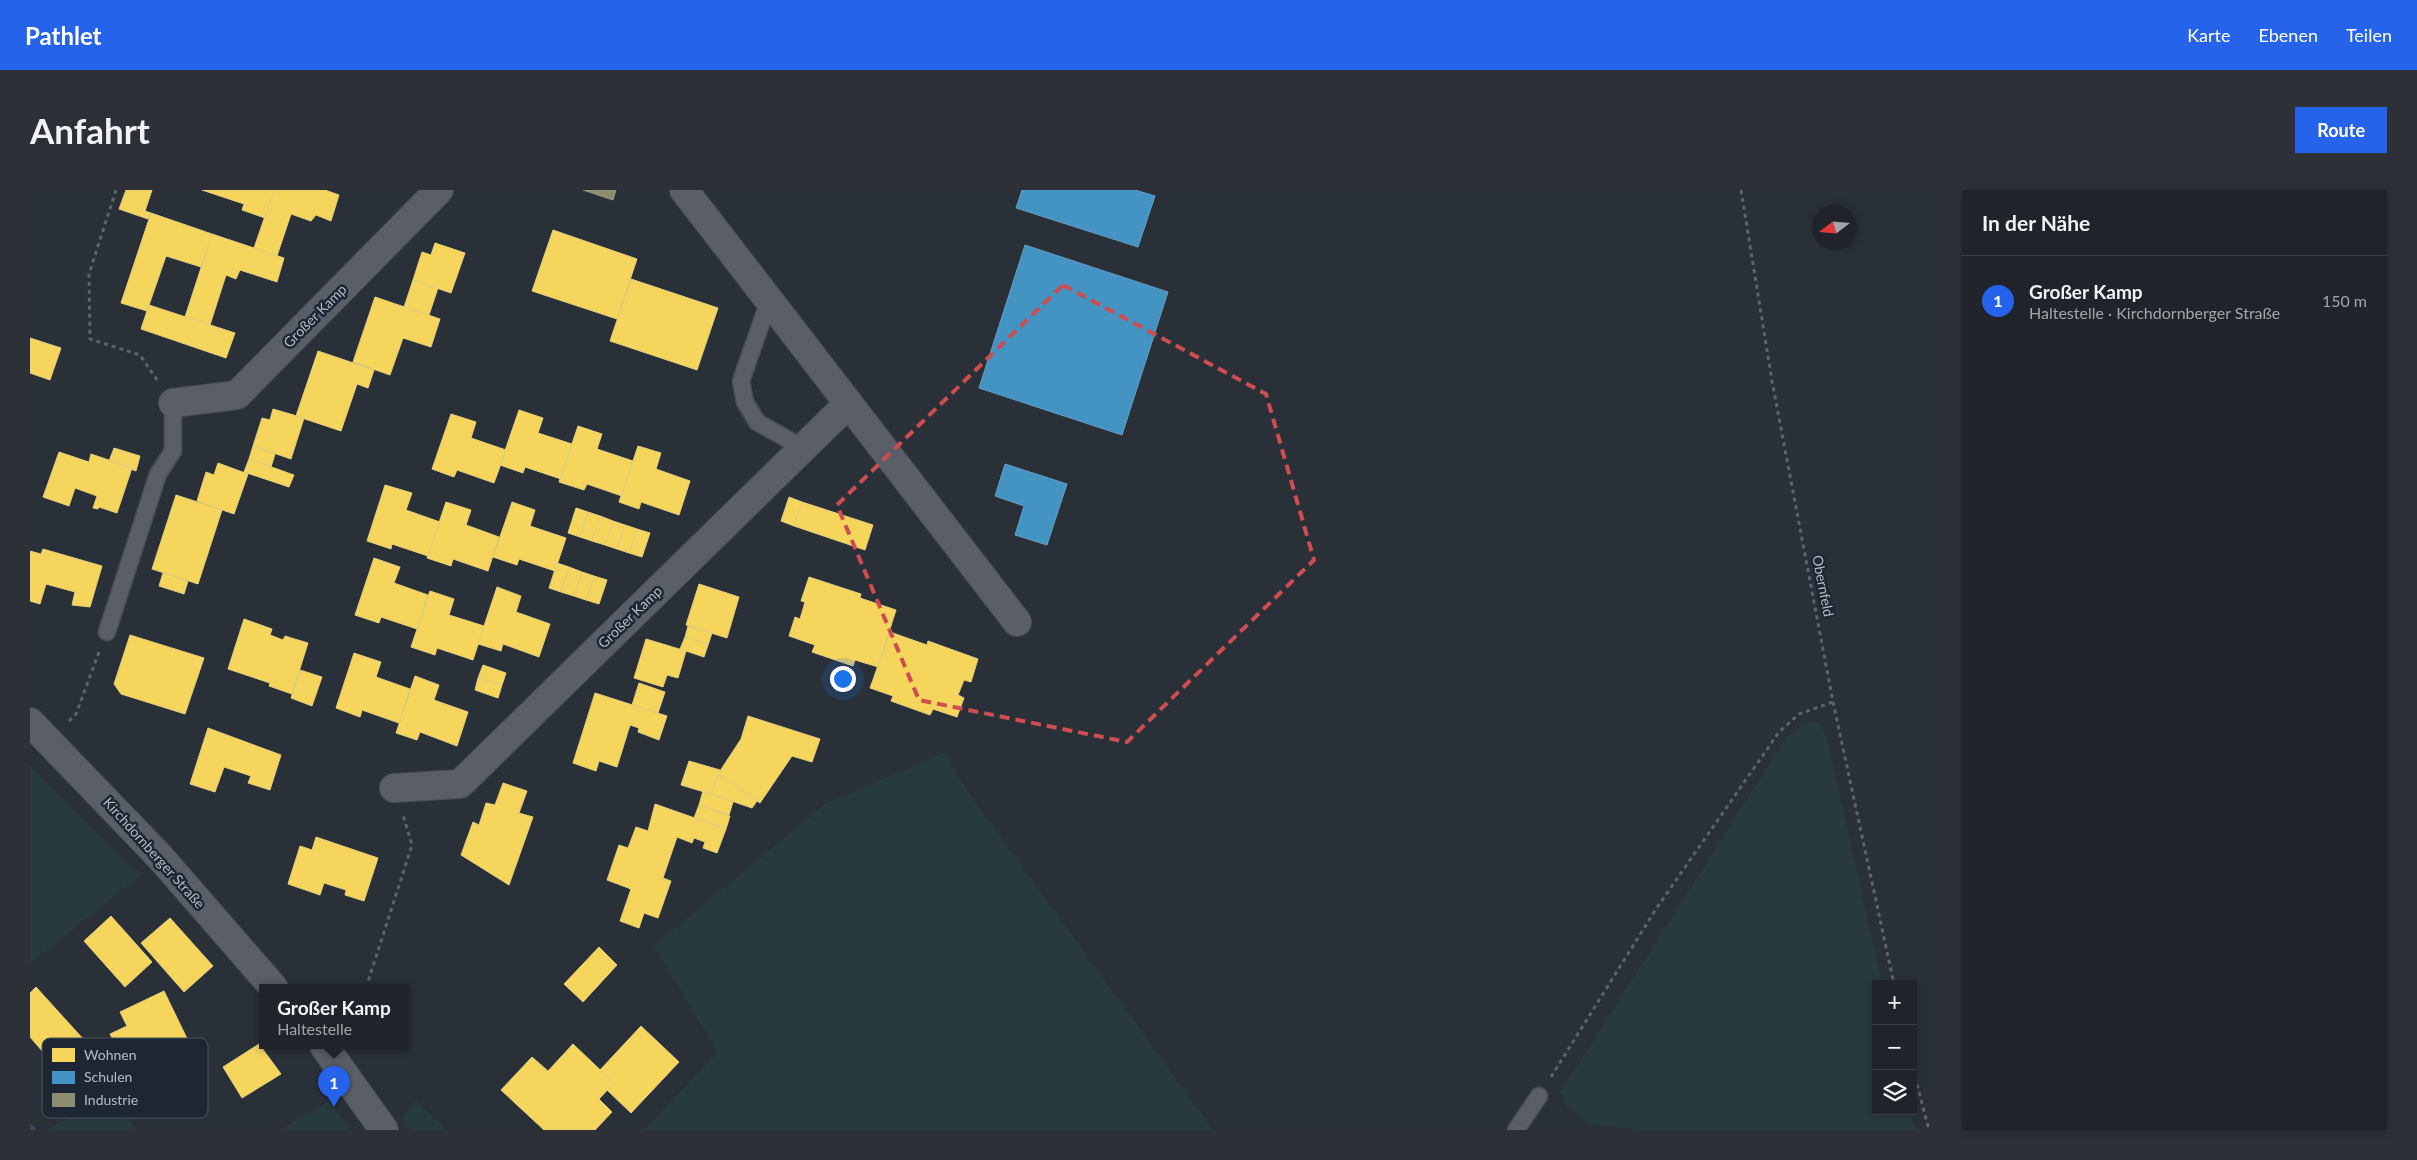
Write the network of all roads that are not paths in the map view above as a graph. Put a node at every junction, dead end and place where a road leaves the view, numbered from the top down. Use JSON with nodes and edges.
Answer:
{"nodes":[{"id":1,"x":439,"y":190,"type":"edge"},
{"id":2,"x":684,"y":190,"type":"edge"},
{"id":3,"x":769,"y":301,"type":"junction"},
{"id":4,"x":173,"y":403,"type":"joint"},
{"id":5,"x":848,"y":404,"type":"junction"},
{"id":6,"x":803,"y":448,"type":"junction"},
{"id":7,"x":1017,"y":622,"type":"dead end"},
{"id":8,"x":107,"y":632,"type":"road end"},
{"id":9,"x":30,"y":722,"type":"edge"},
{"id":10,"x":394,"y":788,"type":"road end"},
{"id":11,"x":271,"y":984,"type":"edge"},
{"id":12,"x":326,"y":1049,"type":"edge"},
{"id":13,"x":1539,"y":1096,"type":"road end"},
{"id":14,"x":384,"y":1130,"type":"edge"},
{"id":15,"x":1516,"y":1130,"type":"edge"}],
"edges":[{"from":1,"to":4,"type":"street","name":"Großer Kamp"},
{"from":2,"to":3,"type":"street"},
{"from":3,"to":5,"type":"street"},
{"from":3,"to":6,"type":"lane"},
{"from":4,"to":8,"type":"lane"},
{"from":5,"to":6,"type":"street","name":"Großer Kamp"},
{"from":5,"to":7,"type":"street"},
{"from":6,"to":10,"type":"street","name":"Großer Kamp"},
{"from":9,"to":11,"type":"street","name":"Kirchdornberger Straße"},
{"from":12,"to":14,"type":"street"},
{"from":13,"to":15,"type":"lane"}]}
